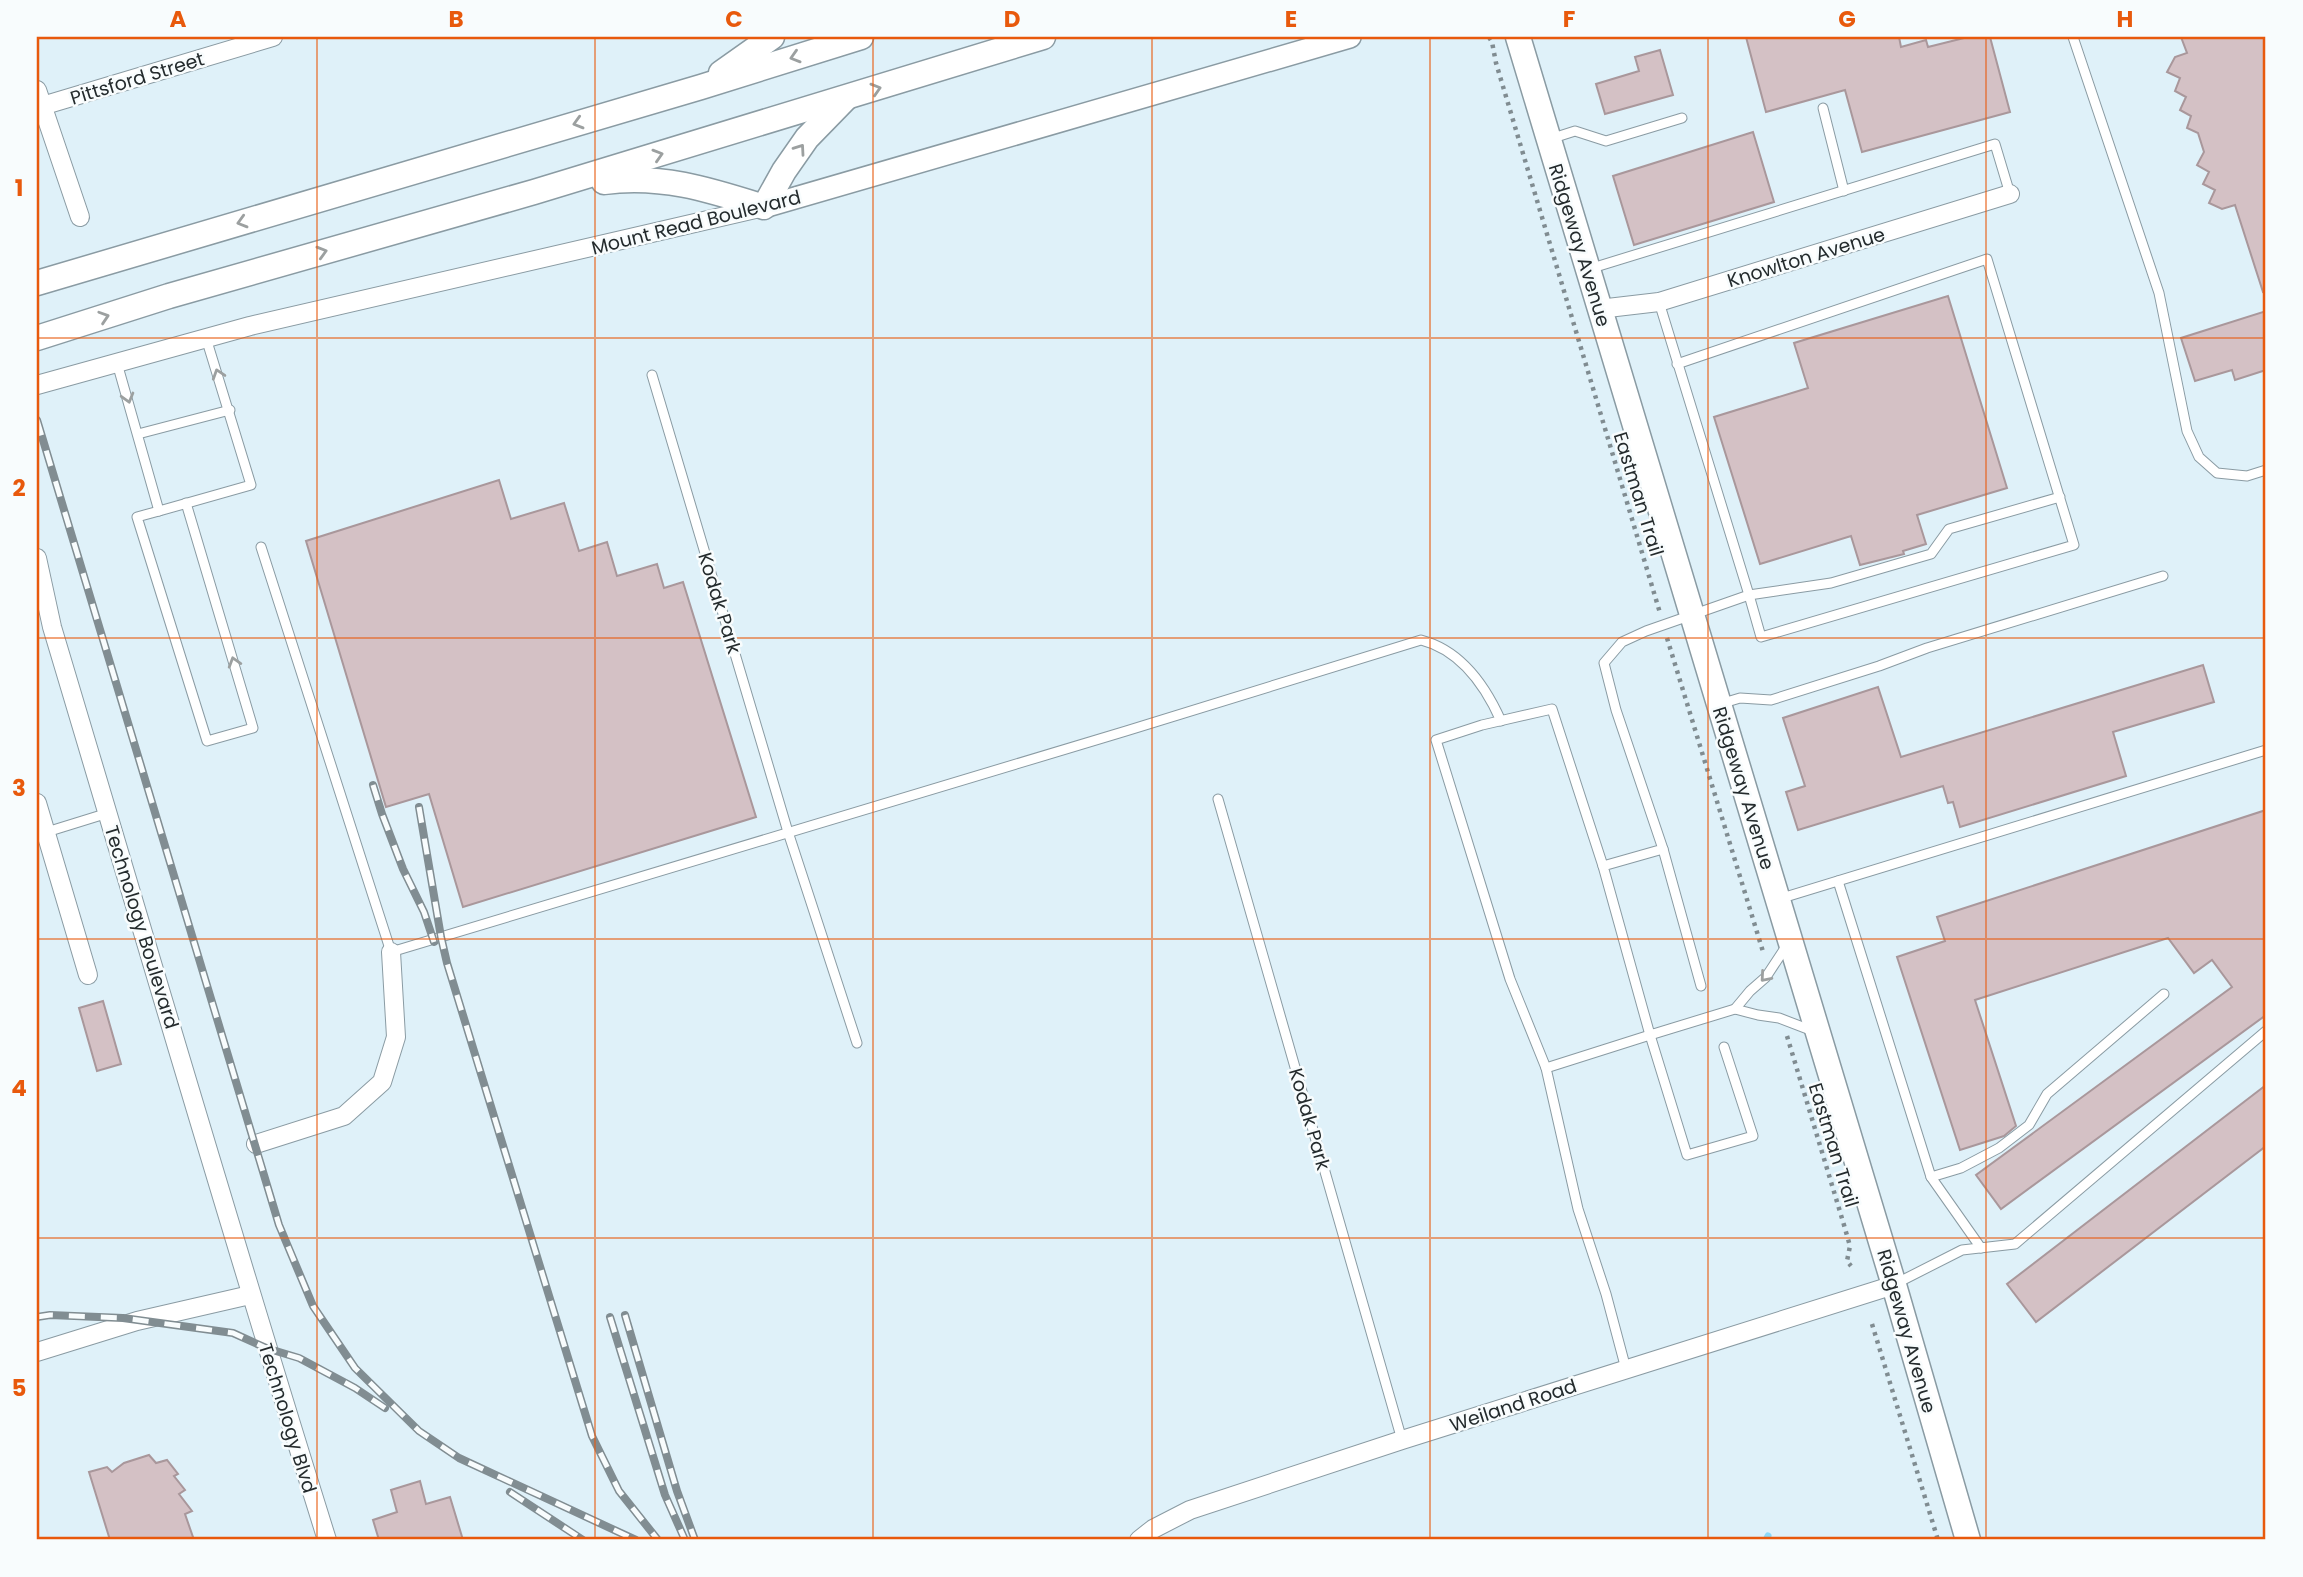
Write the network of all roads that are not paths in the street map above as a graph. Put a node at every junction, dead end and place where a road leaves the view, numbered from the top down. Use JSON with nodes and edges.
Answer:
{"nodes":[{"id":1,"x":273,"y":37,"type":"edge"},
{"id":2,"x":772,"y":37,"type":"edge"},
{"id":3,"x":861,"y":37,"type":"edge"},
{"id":4,"x":1043,"y":37,"type":"edge"},
{"id":5,"x":1350,"y":37,"type":"edge"},
{"id":6,"x":1518,"y":37,"type":"edge"},
{"id":7,"x":2073,"y":37,"type":"edge"},
{"id":8,"x":701,"y":87,"type":"junction"},
{"id":9,"x":39,"y":98,"type":"edge"},
{"id":10,"x":846,"y":98,"type":"junction"},
{"id":11,"x":1823,"y":108,"type":"dead end"},
{"id":12,"x":1682,"y":118,"type":"dead end"},
{"id":13,"x":1549,"y":139,"type":"junction"},
{"id":14,"x":1844,"y":191,"type":"junction"},
{"id":15,"x":534,"y":192,"type":"junction"},
{"id":16,"x":2010,"y":194,"type":"joint"},
{"id":17,"x":764,"y":207,"type":"junction"},
{"id":18,"x":80,"y":217,"type":"dead end"},
{"id":19,"x":1587,"y":270,"type":"junction"},
{"id":20,"x":37,"y":283,"type":"edge"},
{"id":21,"x":1659,"y":302,"type":"junction"},
{"id":22,"x":1599,"y":309,"type":"junction"},
{"id":23,"x":38,"y":338,"type":"edge"},
{"id":24,"x":206,"y":338,"type":"junction"},
{"id":25,"x":117,"y":363,"type":"junction"},
{"id":26,"x":1677,"y":364,"type":"junction"},
{"id":27,"x":652,"y":374,"type":"dead end"},
{"id":28,"x":45,"y":383,"type":"edge"},
{"id":29,"x":230,"y":410,"type":"junction"},
{"id":30,"x":138,"y":434,"type":"junction"},
{"id":31,"x":2266,"y":470,"type":"edge"},
{"id":32,"x":2060,"y":497,"type":"junction"},
{"id":33,"x":186,"y":503,"type":"junction"},
{"id":34,"x":159,"y":510,"type":"junction"},
{"id":35,"x":261,"y":547,"type":"dead end"},
{"id":36,"x":37,"y":558,"type":"edge"},
{"id":37,"x":2163,"y":576,"type":"dead end"},
{"id":38,"x":1749,"y":595,"type":"junction"},
{"id":39,"x":1692,"y":616,"type":"junction"},
{"id":40,"x":1718,"y":705,"type":"junction"},
{"id":41,"x":1501,"y":721,"type":"junction"},
{"id":42,"x":2266,"y":750,"type":"edge"},
{"id":43,"x":1219,"y":799,"type":"dead end"},
{"id":44,"x":37,"y":803,"type":"edge"},
{"id":45,"x":108,"y":813,"type":"junction"},
{"id":46,"x":788,"y":832,"type":"junction"},
{"id":47,"x":41,"y":834,"type":"edge"},
{"id":48,"x":1663,"y":849,"type":"junction"},
{"id":49,"x":1604,"y":866,"type":"junction"},
{"id":50,"x":1838,"y":881,"type":"junction"},
{"id":51,"x":1777,"y":900,"type":"junction"},
{"id":52,"x":1790,"y":941,"type":"junction"},
{"id":53,"x":391,"y":952,"type":"junction"},
{"id":54,"x":88,"y":975,"type":"dead end"},
{"id":55,"x":1701,"y":986,"type":"dead end"},
{"id":56,"x":2164,"y":994,"type":"dead end"},
{"id":57,"x":1735,"y":1009,"type":"junction"},
{"id":58,"x":2266,"y":1031,"type":"edge"},
{"id":59,"x":1818,"y":1033,"type":"junction"},
{"id":60,"x":1650,"y":1035,"type":"junction"},
{"id":61,"x":856,"y":1042,"type":"dead end"},
{"id":62,"x":1724,"y":1047,"type":"dead end"},
{"id":63,"x":1546,"y":1068,"type":"junction"},
{"id":64,"x":256,"y":1144,"type":"dead end"},
{"id":65,"x":1931,"y":1177,"type":"junction"},
{"id":66,"x":1981,"y":1248,"type":"junction"},
{"id":67,"x":1894,"y":1285,"type":"junction"},
{"id":68,"x":250,"y":1295,"type":"junction"},
{"id":69,"x":37,"y":1352,"type":"edge"},
{"id":70,"x":1626,"y":1369,"type":"junction"},
{"id":71,"x":1402,"y":1440,"type":"junction"},
{"id":72,"x":327,"y":1540,"type":"edge"},
{"id":73,"x":1139,"y":1540,"type":"edge"},
{"id":74,"x":1968,"y":1540,"type":"edge"}],
"edges":[{"from":1,"to":9,"type":"street","name":"Pittsford Street"},
{"from":2,"to":8,"type":"main road"},
{"from":3,"to":8,"type":"main road","one_way":true},
{"from":10,"to":4,"type":"main road","one_way":true},
{"from":5,"to":17,"type":"street","name":"Mount Read Boulevard"},
{"from":6,"to":13,"type":"main road","name":"Ridgeway Avenue"},
{"from":7,"to":31,"type":"lane"},
{"from":8,"to":20,"type":"main road","one_way":true},
{"from":9,"to":18,"type":"street"},
{"from":15,"to":10,"type":"main road","one_way":true},
{"from":17,"to":10,"type":"main road","one_way":true},
{"from":11,"to":14,"type":"lane"},
{"from":12,"to":13,"type":"lane"},
{"from":13,"to":19,"type":"main road","name":"Ridgeway Avenue"},
{"from":14,"to":16,"type":"lane"},
{"from":14,"to":19,"type":"lane"},
{"from":15,"to":17,"type":"main road"},
{"from":23,"to":15,"type":"main road","one_way":true},
{"from":16,"to":21,"type":"street","name":"Knowlton Avenue"},
{"from":17,"to":24,"type":"street","name":"Mount Read Boulevard"},
{"from":19,"to":22,"type":"main road","name":"Ridgeway Avenue"},
{"from":21,"to":22,"type":"street","name":"Knowlton Avenue"},
{"from":21,"to":26,"type":"lane"},
{"from":22,"to":39,"type":"main road","name":"Ridgeway Avenue"},
{"from":24,"to":25,"type":"street","name":"Mount Read Boulevard"},
{"from":29,"to":24,"type":"lane","one_way":true},
{"from":25,"to":28,"type":"street","name":"Mount Read Boulevard"},
{"from":25,"to":30,"type":"lane","one_way":true},
{"from":26,"to":32,"type":"lane"},
{"from":26,"to":38,"type":"lane"},
{"from":27,"to":46,"type":"lane","name":"Kodak Park"},
{"from":29,"to":30,"type":"lane"},
{"from":29,"to":33,"type":"lane"},
{"from":30,"to":34,"type":"lane"},
{"from":32,"to":38,"type":"lane"},
{"from":32,"to":38,"type":"lane"},
{"from":33,"to":34,"type":"lane"},
{"from":34,"to":33,"type":"lane","one_way":true},
{"from":35,"to":53,"type":"lane"},
{"from":36,"to":45,"type":"street","name":"Technology Boulevard"},
{"from":37,"to":40,"type":"lane"},
{"from":38,"to":39,"type":"lane"},
{"from":39,"to":40,"type":"main road","name":"Ridgeway Avenue"},
{"from":39,"to":48,"type":"lane"},
{"from":40,"to":51,"type":"main road","name":"Ridgeway Avenue"},
{"from":41,"to":46,"type":"lane"},
{"from":41,"to":49,"type":"lane"},
{"from":41,"to":63,"type":"lane"},
{"from":42,"to":50,"type":"lane"},
{"from":43,"to":71,"type":"lane","name":"Kodak Park"},
{"from":44,"to":47,"type":"street"},
{"from":45,"to":47,"type":"lane"},
{"from":45,"to":68,"type":"street","name":"Technology Boulevard"},
{"from":46,"to":53,"type":"lane"},
{"from":46,"to":61,"type":"lane","name":"Kodak Park"},
{"from":47,"to":54,"type":"street"},
{"from":48,"to":49,"type":"lane"},
{"from":48,"to":55,"type":"lane"},
{"from":49,"to":60,"type":"lane"},
{"from":50,"to":51,"type":"lane"},
{"from":50,"to":65,"type":"lane"},
{"from":51,"to":52,"type":"main road","name":"Ridgeway Avenue"},
{"from":52,"to":57,"type":"lane","one_way":true},
{"from":52,"to":59,"type":"main road","name":"Ridgeway Avenue"},
{"from":53,"to":64,"type":"street"},
{"from":56,"to":65,"type":"lane"},
{"from":57,"to":59,"type":"lane"},
{"from":57,"to":60,"type":"lane"},
{"from":58,"to":66,"type":"lane"},
{"from":59,"to":67,"type":"main road","name":"Ridgeway Avenue"},
{"from":60,"to":62,"type":"lane"},
{"from":60,"to":63,"type":"lane"},
{"from":63,"to":70,"type":"lane"},
{"from":65,"to":66,"type":"lane"},
{"from":66,"to":67,"type":"lane"},
{"from":67,"to":70,"type":"street","name":"Weiland Road"},
{"from":67,"to":74,"type":"main road","name":"Ridgeway Avenue"},
{"from":68,"to":69,"type":"street"},
{"from":68,"to":72,"type":"street","name":"Technology Blvd"},
{"from":70,"to":71,"type":"street","name":"Weiland Road"},
{"from":71,"to":73,"type":"street","name":"Weiland Road"}]}
